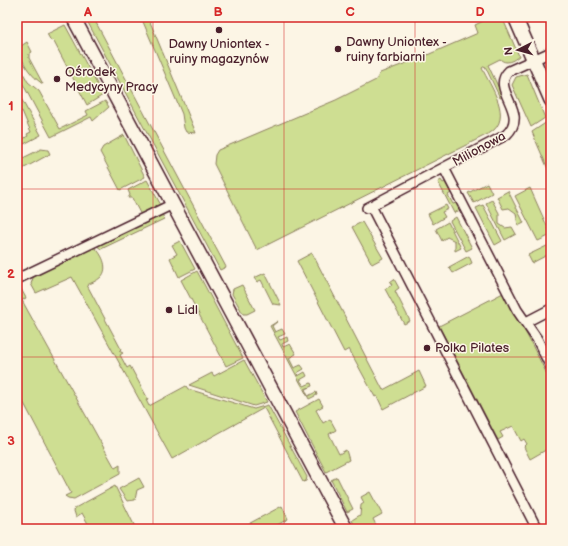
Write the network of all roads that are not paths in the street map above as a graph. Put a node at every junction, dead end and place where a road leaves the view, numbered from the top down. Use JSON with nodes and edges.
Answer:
{"nodes":[{"id":1,"x":73,"y":17,"type":"edge"},
{"id":2,"x":515,"y":17,"type":"edge"},
{"id":3,"x":551,"y":52,"type":"edge"},
{"id":4,"x":534,"y":60,"type":"junction"},
{"id":5,"x":551,"y":100,"type":"edge"},
{"id":6,"x":444,"y":168,"type":"junction"},
{"id":7,"x":173,"y":204,"type":"junction"},
{"id":8,"x":17,"y":279,"type":"edge"},
{"id":9,"x":551,"y":308,"type":"edge"},
{"id":10,"x":526,"y":322,"type":"junction"},
{"id":11,"x":551,"y":367,"type":"edge"},
{"id":12,"x":346,"y":529,"type":"edge"},
{"id":13,"x":537,"y":529,"type":"edge"}],
"edges":[{"from":1,"to":7,"type":"street"},
{"from":2,"to":4,"type":"street"},
{"from":3,"to":4,"type":"street"},
{"from":4,"to":5,"type":"street"},
{"from":4,"to":6,"type":"street","name":"Milionowa"},
{"from":6,"to":10,"type":"street"},
{"from":6,"to":13,"type":"street","name":"Milionowa"},
{"from":7,"to":8,"type":"street"},
{"from":7,"to":12,"type":"street"},
{"from":9,"to":10,"type":"street"},
{"from":10,"to":11,"type":"street"}]}
